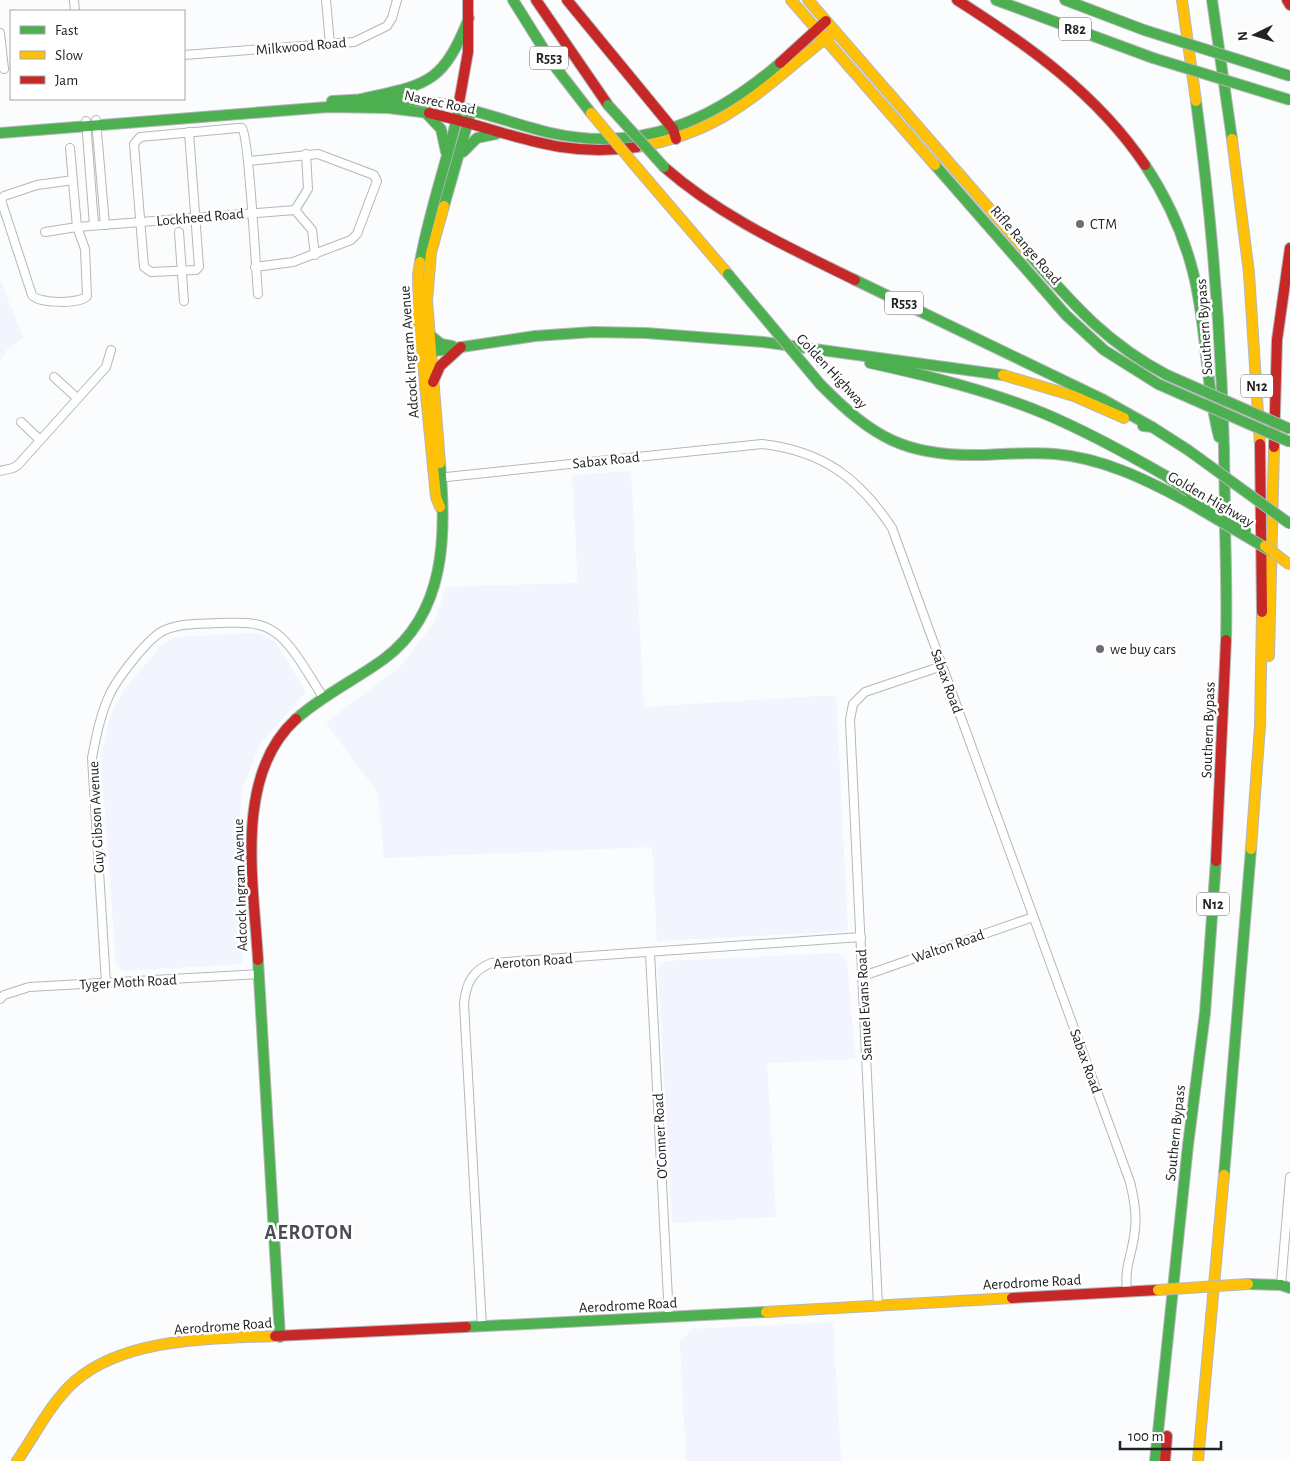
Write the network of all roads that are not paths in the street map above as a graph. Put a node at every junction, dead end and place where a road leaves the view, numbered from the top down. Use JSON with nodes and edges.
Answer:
{"nodes":[{"id":1,"x":326,"y":0,"type":"edge"},
{"id":2,"x":397,"y":0,"type":"edge"},
{"id":3,"x":468,"y":0,"type":"edge"},
{"id":4,"x":513,"y":0,"type":"edge"},
{"id":5,"x":536,"y":0,"type":"edge"},
{"id":6,"x":567,"y":0,"type":"edge"},
{"id":7,"x":791,"y":0,"type":"edge"},
{"id":8,"x":808,"y":0,"type":"edge"},
{"id":9,"x":957,"y":0,"type":"edge"},
{"id":10,"x":996,"y":0,"type":"edge"},
{"id":11,"x":1065,"y":0,"type":"edge"},
{"id":12,"x":1182,"y":0,"type":"edge"},
{"id":13,"x":1212,"y":0,"type":"edge"},
{"id":14,"x":1287,"y":0,"type":"edge"},
{"id":15,"x":1290,"y":5,"type":"edge"},
{"id":16,"x":806,"y":17,"type":"junction"},
{"id":17,"x":469,"y":18,"type":"junction"},
{"id":18,"x":826,"y":21,"type":"junction"},
{"id":19,"x":817,"y":30,"type":"junction"},
{"id":20,"x":835,"y":31,"type":"junction"},
{"id":21,"x":0,"y":33,"type":"edge"},
{"id":22,"x":825,"y":39,"type":"junction"},
{"id":23,"x":330,"y":44,"type":"junction"},
{"id":24,"x":796,"y":48,"type":"junction"},
{"id":25,"x":808,"y":53,"type":"junction"},
{"id":26,"x":838,"y":54,"type":"junction"},
{"id":27,"x":185,"y":55,"type":"edge"},
{"id":28,"x":5,"y":69,"type":"edge"},
{"id":29,"x":1290,"y":76,"type":"edge"},
{"id":30,"x":361,"y":99,"type":"junction"},
{"id":31,"x":1290,"y":100,"type":"edge"},
{"id":32,"x":458,"y":108,"type":"junction"},
{"id":33,"x":471,"y":111,"type":"junction"},
{"id":34,"x":425,"y":112,"type":"junction"},
{"id":35,"x":457,"y":120,"type":"junction"},
{"id":36,"x":468,"y":122,"type":"junction"},
{"id":37,"x":91,"y":123,"type":"junction"},
{"id":38,"x":0,"y":128,"type":"edge"},
{"id":39,"x":189,"y":132,"type":"junction"},
{"id":40,"x":0,"y":133,"type":"edge"},
{"id":41,"x":674,"y":134,"type":"junction"},
{"id":42,"x":509,"y":135,"type":"junction"},
{"id":43,"x":70,"y":148,"type":"dead end"},
{"id":44,"x":306,"y":154,"type":"junction"},
{"id":45,"x":447,"y":158,"type":"junction"},
{"id":46,"x":248,"y":161,"type":"junction"},
{"id":47,"x":455,"y":165,"type":"junction"},
{"id":48,"x":101,"y":174,"type":"junction"},
{"id":49,"x":90,"y":175,"type":"junction"},
{"id":50,"x":73,"y":180,"type":"junction"},
{"id":51,"x":295,"y":210,"type":"junction"},
{"id":52,"x":251,"y":213,"type":"junction"},
{"id":53,"x":196,"y":218,"type":"junction"},
{"id":54,"x":141,"y":222,"type":"junction"},
{"id":55,"x":94,"y":225,"type":"junction"},
{"id":56,"x":105,"y":225,"type":"junction"},
{"id":57,"x":77,"y":227,"type":"junction"},
{"id":58,"x":45,"y":232,"type":"dead end"},
{"id":59,"x":179,"y":232,"type":"dead end"},
{"id":60,"x":1290,"y":248,"type":"edge"},
{"id":61,"x":315,"y":255,"type":"junction"},
{"id":62,"x":255,"y":267,"type":"junction"},
{"id":63,"x":181,"y":270,"type":"junction"},
{"id":64,"x":258,"y":294,"type":"dead end"},
{"id":65,"x":184,"y":301,"type":"dead end"},
{"id":66,"x":429,"y":334,"type":"junction"},
{"id":67,"x":461,"y":347,"type":"junction"},
{"id":68,"x":111,"y":350,"type":"dead end"},
{"id":69,"x":812,"y":350,"type":"junction"},
{"id":70,"x":427,"y":352,"type":"junction"},
{"id":71,"x":54,"y":377,"type":"dead end"},
{"id":72,"x":433,"y":382,"type":"junction"},
{"id":73,"x":77,"y":398,"type":"junction"},
{"id":74,"x":21,"y":422,"type":"dead end"},
{"id":75,"x":1152,"y":427,"type":"junction"},
{"id":76,"x":1290,"y":429,"type":"edge"},
{"id":77,"x":40,"y":440,"type":"junction"},
{"id":78,"x":1290,"y":442,"type":"edge"},
{"id":79,"x":1225,"y":456,"type":"junction"},
{"id":80,"x":0,"y":471,"type":"edge"},
{"id":81,"x":438,"y":478,"type":"junction"},
{"id":82,"x":1290,"y":524,"type":"edge"},
{"id":83,"x":1271,"y":551,"type":"junction"},
{"id":84,"x":1290,"y":565,"type":"edge"},
{"id":85,"x":942,"y":666,"type":"junction"},
{"id":86,"x":323,"y":698,"type":"junction"},
{"id":87,"x":1260,"y":726,"type":"junction"},
{"id":88,"x":1033,"y":917,"type":"junction"},
{"id":89,"x":861,"y":937,"type":"junction"},
{"id":90,"x":650,"y":953,"type":"junction"},
{"id":91,"x":259,"y":974,"type":"junction"},
{"id":92,"x":863,"y":976,"type":"junction"},
{"id":93,"x":106,"y":983,"type":"junction"},
{"id":94,"x":0,"y":999,"type":"edge"},
{"id":95,"x":1290,"y":1177,"type":"edge"},
{"id":96,"x":1286,"y":1286,"type":"edge"},
{"id":97,"x":1127,"y":1292,"type":"junction"},
{"id":98,"x":878,"y":1306,"type":"junction"},
{"id":99,"x":669,"y":1318,"type":"junction"},
{"id":100,"x":482,"y":1327,"type":"junction"},
{"id":101,"x":280,"y":1337,"type":"junction"},
{"id":102,"x":1168,"y":1350,"type":"junction"},
{"id":103,"x":17,"y":1461,"type":"edge"},
{"id":104,"x":1155,"y":1461,"type":"edge"},
{"id":105,"x":1165,"y":1461,"type":"edge"},
{"id":106,"x":1198,"y":1461,"type":"edge"}],
"edges":[{"from":1,"to":23,"type":"street"},
{"from":2,"to":23,"type":"street","name":"Milkwood Road"},
{"from":3,"to":17,"type":"main road","name":"Adcock Ingram Avenue"},
{"from":4,"to":83,"type":"main road","name":"Golden Highway","number":"R553","bridge":true},
{"from":5,"to":75,"type":"main road","name":"Golden Highway","number":"R553","bridge":true},
{"from":6,"to":41,"type":"main road"},
{"from":7,"to":16,"type":"main road","name":"Rifle Range Road"},
{"from":8,"to":18,"type":"main road","name":"Rifle Range Road"},
{"from":9,"to":79,"type":"main road"},
{"from":10,"to":31,"type":"main road","number":"R82","bridge":true},
{"from":11,"to":29,"type":"main road","number":"R82","bridge":true},
{"from":12,"to":79,"type":"main road","name":"Southern Bypass","number":"N12"},
{"from":13,"to":87,"type":"main road","number":"N12"},
{"from":14,"to":15,"type":"main road"},
{"from":16,"to":19,"type":"main road","name":"Rifle Range Road"},
{"from":16,"to":24,"type":"main road"},
{"from":17,"to":30,"type":"main road"},
{"from":17,"to":32,"type":"main road","name":"Adcock Ingram Avenue"},
{"from":18,"to":19,"type":"main road","name":"Nasrec Road"},
{"from":18,"to":20,"type":"main road","name":"Rifle Range Road"},
{"from":19,"to":22,"type":"main road","name":"Rifle Range Road"},
{"from":19,"to":24,"type":"main road","name":"Nasrec Road"},
{"from":20,"to":22,"type":"main road","name":"Nasrec Road"},
{"from":20,"to":76,"type":"main road","name":"Rifle Range Road","bridge":true},
{"from":21,"to":28,"type":"street"},
{"from":22,"to":25,"type":"main road","name":"Nasrec Road"},
{"from":22,"to":26,"type":"main road","name":"Rifle Range Road"},
{"from":23,"to":27,"type":"street","name":"Milkwood Road"},
{"from":24,"to":41,"type":"main road","name":"Nasrec Road"},
{"from":25,"to":26,"type":"main road"},
{"from":25,"to":41,"type":"main road","name":"Nasrec Road"},
{"from":26,"to":78,"type":"main road","name":"Rifle Range Road","bridge":true},
{"from":30,"to":32,"type":"main road","name":"Nasrec Road"},
{"from":30,"to":37,"type":"main road","name":"Nasrec Road"},
{"from":32,"to":33,"type":"main road","name":"Nasrec Road"},
{"from":32,"to":35,"type":"main road","name":"Adcock Ingram Avenue"},
{"from":33,"to":36,"type":"main road","name":"Adcock Ingram Avenue"},
{"from":33,"to":41,"type":"main road","name":"Nasrec Road"},
{"from":34,"to":35,"type":"main road","name":"Nasrec Road"},
{"from":34,"to":37,"type":"main road","name":"Nasrec Road"},
{"from":34,"to":45,"type":"main road"},
{"from":35,"to":36,"type":"main road","name":"Nasrec Road"},
{"from":35,"to":45,"type":"main road","name":"Adcock Ingram Avenue"},
{"from":36,"to":42,"type":"main road","name":"Nasrec Road"},
{"from":36,"to":47,"type":"main road","name":"Adcock Ingram Avenue"},
{"from":37,"to":38,"type":"main road","name":"Nasrec Road"},
{"from":37,"to":40,"type":"main road","name":"Nasrec Road"},
{"from":37,"to":48,"type":"street"},
{"from":37,"to":49,"type":"street"},
{"from":39,"to":46,"type":"street"},
{"from":39,"to":53,"type":"street"},
{"from":39,"to":54,"type":"street"},
{"from":41,"to":42,"type":"main road","name":"Nasrec Road"},
{"from":42,"to":47,"type":"main road"},
{"from":43,"to":50,"type":"street"},
{"from":44,"to":46,"type":"street"},
{"from":44,"to":51,"type":"street"},
{"from":44,"to":61,"type":"street"},
{"from":45,"to":70,"type":"main road","name":"Adcock Ingram Avenue"},
{"from":46,"to":52,"type":"street"},
{"from":47,"to":66,"type":"main road","name":"Adcock Ingram Avenue"},
{"from":48,"to":49,"type":"street"},
{"from":48,"to":56,"type":"street"},
{"from":49,"to":55,"type":"street"},
{"from":50,"to":57,"type":"street"},
{"from":50,"to":57,"type":"street"},
{"from":51,"to":52,"type":"street","name":"Lockheed Road"},
{"from":51,"to":61,"type":"street"},
{"from":52,"to":53,"type":"street","name":"Lockheed Road"},
{"from":52,"to":62,"type":"street"},
{"from":53,"to":54,"type":"street","name":"Lockheed Road"},
{"from":53,"to":63,"type":"street"},
{"from":54,"to":56,"type":"street","name":"Lockheed Road"},
{"from":54,"to":63,"type":"street"},
{"from":55,"to":56,"type":"street","name":"Lockheed Road"},
{"from":55,"to":57,"type":"street","name":"Lockheed Road"},
{"from":57,"to":58,"type":"street","name":"Lockheed Road"},
{"from":59,"to":63,"type":"street"},
{"from":60,"to":87,"type":"main road"},
{"from":61,"to":62,"type":"street"},
{"from":62,"to":64,"type":"street"},
{"from":63,"to":65,"type":"street"},
{"from":66,"to":67,"type":"main road"},
{"from":66,"to":70,"type":"main road","name":"Adcock Ingram Avenue"},
{"from":67,"to":69,"type":"main road"},
{"from":67,"to":70,"type":"main road"},
{"from":67,"to":72,"type":"main road"},
{"from":68,"to":73,"type":"street"},
{"from":69,"to":75,"type":"main road"},
{"from":69,"to":83,"type":"main road","bridge":true},
{"from":70,"to":72,"type":"main road","name":"Adcock Ingram Avenue"},
{"from":70,"to":81,"type":"main road","name":"Adcock Ingram Avenue"},
{"from":71,"to":73,"type":"street"},
{"from":72,"to":81,"type":"main road","name":"Adcock Ingram Avenue"},
{"from":73,"to":77,"type":"street"},
{"from":74,"to":77,"type":"street"},
{"from":75,"to":82,"type":"main road","name":"Golden Highway","number":"R553","bridge":true},
{"from":77,"to":80,"type":"street"},
{"from":79,"to":102,"type":"main road","name":"Southern Bypass","number":"N12"},
{"from":81,"to":85,"type":"street","name":"Sabax Road"},
{"from":81,"to":86,"type":"main road","name":"Adcock Ingram Avenue"},
{"from":83,"to":84,"type":"main road","name":"Golden Highway","number":"R553","bridge":true},
{"from":85,"to":88,"type":"street","name":"Sabax Road"},
{"from":85,"to":89,"type":"street","name":"Samuel Evans Road"},
{"from":86,"to":91,"type":"main road","name":"Adcock Ingram Avenue"},
{"from":86,"to":93,"type":"street","name":"Guy Gibson Avenue"},
{"from":87,"to":106,"type":"main road","number":"N12"},
{"from":88,"to":92,"type":"street","name":"Walton Road"},
{"from":88,"to":97,"type":"street","name":"Sabax Road"},
{"from":89,"to":90,"type":"street","name":"Aeroton Road"},
{"from":89,"to":92,"type":"street","name":"Samuel Evans Road"},
{"from":90,"to":99,"type":"street","name":"O'Conner Road"},
{"from":90,"to":100,"type":"street","name":"Aeroton Road"},
{"from":91,"to":93,"type":"street","name":"Tyger Moth Road"},
{"from":91,"to":101,"type":"main road","name":"Adcock Ingram Avenue"},
{"from":92,"to":98,"type":"street","name":"Samuel Evans Road"},
{"from":93,"to":94,"type":"street","name":"Tyger Moth Road"},
{"from":95,"to":96,"type":"street"},
{"from":96,"to":97,"type":"main road","name":"Aerodrome Road","bridge":true},
{"from":97,"to":98,"type":"main road","name":"Aerodrome Road"},
{"from":98,"to":99,"type":"main road","name":"Aerodrome Road"},
{"from":99,"to":100,"type":"main road","name":"Aerodrome Road"},
{"from":100,"to":101,"type":"main road","name":"Aerodrome Road"},
{"from":101,"to":103,"type":"main road","name":"Aerodrome Road"},
{"from":102,"to":104,"type":"main road","name":"Southern Bypass","number":"N12"},
{"from":102,"to":105,"type":"main road"}]}
